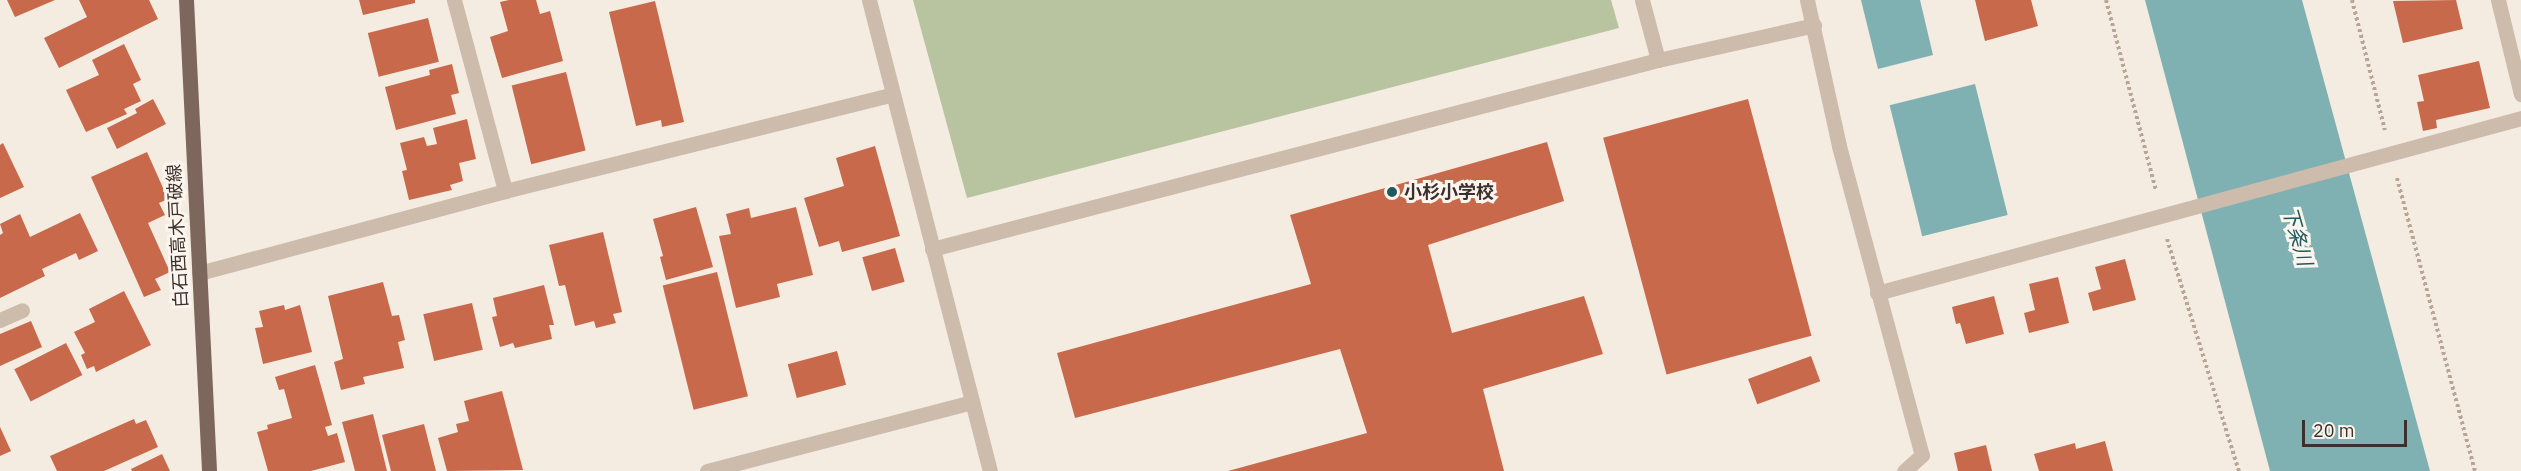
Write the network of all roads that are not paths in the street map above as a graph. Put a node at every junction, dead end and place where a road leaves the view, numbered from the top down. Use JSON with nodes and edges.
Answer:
{"nodes":[{"id":1,"x":186,"y":0,"type":"edge"},
{"id":2,"x":454,"y":0,"type":"edge"},
{"id":3,"x":869,"y":0,"type":"edge"},
{"id":4,"x":1642,"y":0,"type":"edge"},
{"id":5,"x":1807,"y":0,"type":"edge"},
{"id":6,"x":2498,"y":0,"type":"edge"},
{"id":7,"x":1814,"y":25,"type":"junction"},
{"id":8,"x":1658,"y":60,"type":"junction"},
{"id":9,"x":893,"y":94,"type":"junction"},
{"id":10,"x":2521,"y":94,"type":"edge"},
{"id":11,"x":2521,"y":118,"type":"edge"},
{"id":12,"x":505,"y":191,"type":"junction"},
{"id":13,"x":932,"y":249,"type":"junction"},
{"id":14,"x":199,"y":273,"type":"junction"},
{"id":15,"x":1878,"y":293,"type":"junction"},
{"id":16,"x":22,"y":310,"type":"dead end"},
{"id":17,"x":0,"y":320,"type":"edge"},
{"id":18,"x":972,"y":402,"type":"junction"},
{"id":19,"x":1922,"y":455,"type":"junction"},
{"id":20,"x":209,"y":471,"type":"edge"},
{"id":21,"x":707,"y":471,"type":"edge"},
{"id":22,"x":990,"y":471,"type":"edge"},
{"id":23,"x":1905,"y":471,"type":"edge"},
{"id":24,"x":1927,"y":471,"type":"edge"}],
"edges":[{"from":1,"to":14,"type":"main road","name":"白石西高木戸破線"},
{"from":2,"to":12,"type":"street"},
{"from":3,"to":9,"type":"street"},
{"from":4,"to":8,"type":"street"},
{"from":5,"to":7,"type":"street"},
{"from":6,"to":10,"type":"street"},
{"from":7,"to":8,"type":"street"},
{"from":7,"to":15,"type":"street"},
{"from":8,"to":13,"type":"street"},
{"from":9,"to":12,"type":"street"},
{"from":9,"to":13,"type":"street"},
{"from":11,"to":15,"type":"street"},
{"from":12,"to":14,"type":"street"},
{"from":13,"to":18,"type":"street"},
{"from":14,"to":20,"type":"main road","name":"白石西高木戸破線"},
{"from":15,"to":19,"type":"street"},
{"from":16,"to":17,"type":"street"},
{"from":18,"to":21,"type":"street"},
{"from":18,"to":22,"type":"street"},
{"from":19,"to":23,"type":"street"},
{"from":19,"to":24,"type":"street"}]}
